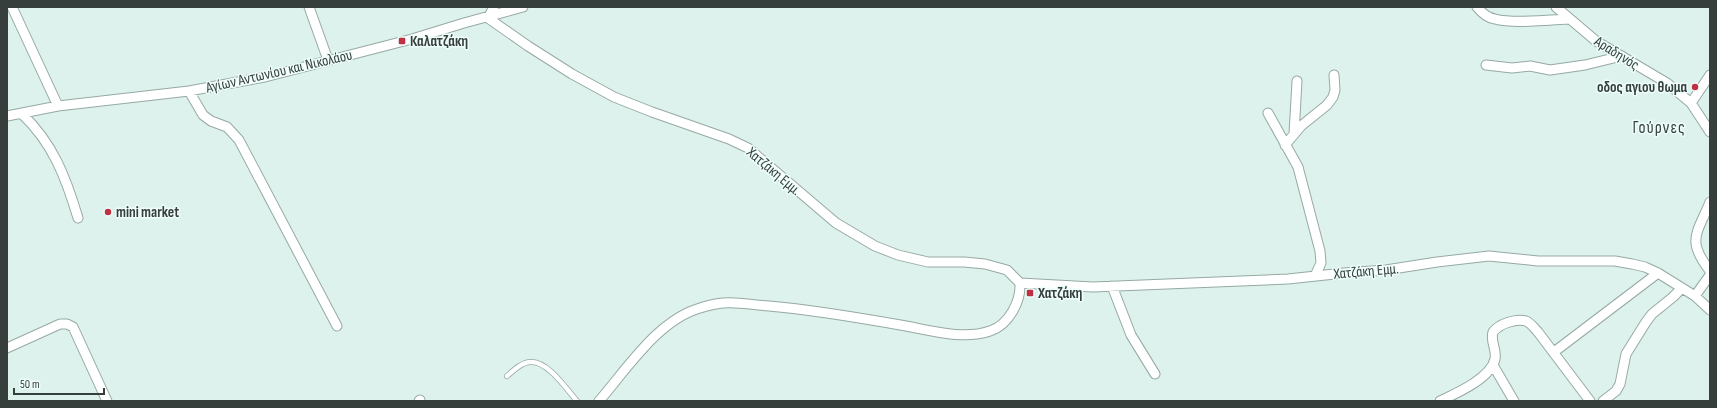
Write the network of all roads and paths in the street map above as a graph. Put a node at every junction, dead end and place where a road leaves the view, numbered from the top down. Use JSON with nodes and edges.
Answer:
{"nodes":[{"id":1,"x":12,"y":7,"type":"edge"},
{"id":2,"x":309,"y":7,"type":"edge"},
{"id":3,"x":494,"y":7,"type":"edge"},
{"id":4,"x":523,"y":7,"type":"edge"},
{"id":5,"x":1477,"y":7,"type":"edge"},
{"id":6,"x":1556,"y":7,"type":"edge"},
{"id":7,"x":488,"y":18,"type":"junction"},
{"id":8,"x":1569,"y":19,"type":"junction"},
{"id":9,"x":1622,"y":56,"type":"junction"},
{"id":10,"x":328,"y":60,"type":"junction"},
{"id":11,"x":1486,"y":65,"type":"dead end"},
{"id":12,"x":1334,"y":75,"type":"dead end"},
{"id":13,"x":1710,"y":75,"type":"edge"},
{"id":14,"x":1298,"y":81,"type":"dead end"},
{"id":15,"x":189,"y":91,"type":"junction"},
{"id":16,"x":1691,"y":103,"type":"junction"},
{"id":17,"x":58,"y":106,"type":"junction"},
{"id":18,"x":1268,"y":113,"type":"dead end"},
{"id":19,"x":22,"y":114,"type":"junction"},
{"id":20,"x":7,"y":116,"type":"edge"},
{"id":21,"x":1710,"y":132,"type":"edge"},
{"id":22,"x":1294,"y":134,"type":"junction"},
{"id":23,"x":1285,"y":145,"type":"junction"},
{"id":24,"x":1710,"y":202,"type":"edge"},
{"id":25,"x":78,"y":218,"type":"dead end"},
{"id":26,"x":1710,"y":271,"type":"edge"},
{"id":27,"x":1658,"y":273,"type":"junction"},
{"id":28,"x":1315,"y":276,"type":"junction"},
{"id":29,"x":1710,"y":276,"type":"edge"},
{"id":30,"x":1020,"y":282,"type":"junction"},
{"id":31,"x":1112,"y":286,"type":"junction"},
{"id":32,"x":1682,"y":288,"type":"junction"},
{"id":33,"x":1702,"y":298,"type":"edge"},
{"id":34,"x":1710,"y":310,"type":"edge"},
{"id":35,"x":337,"y":326,"type":"dead end"},
{"id":36,"x":7,"y":348,"type":"edge"},
{"id":37,"x":1554,"y":352,"type":"junction"},
{"id":38,"x":1493,"y":365,"type":"junction"},
{"id":39,"x":1155,"y":374,"type":"dead end"},
{"id":40,"x":507,"y":376,"type":"dead end"},
{"id":41,"x":107,"y":401,"type":"edge"},
{"id":42,"x":577,"y":401,"type":"edge"},
{"id":43,"x":599,"y":401,"type":"edge"},
{"id":44,"x":1440,"y":401,"type":"edge"},
{"id":45,"x":1514,"y":401,"type":"edge"},
{"id":46,"x":1590,"y":401,"type":"edge"},
{"id":47,"x":1603,"y":401,"type":"edge"}],
"edges":[{"from":1,"to":17,"type":"street"},
{"from":2,"to":10,"type":"street"},
{"from":3,"to":7,"type":"street"},
{"from":4,"to":7,"type":"street","name":"Αγίων Αντωνίου και Νικολάου"},
{"from":5,"to":8,"type":"street"},
{"from":6,"to":8,"type":"street","name":"Αραδηνός"},
{"from":7,"to":10,"type":"street","name":"Αγίων Αντωνίου και Νικολάου"},
{"from":7,"to":30,"type":"street","name":"Χατζάκη Εμμ."},
{"from":8,"to":9,"type":"street","name":"Αραδηνός"},
{"from":9,"to":11,"type":"street"},
{"from":9,"to":16,"type":"street","name":"Αραδηνός"},
{"from":10,"to":15,"type":"street","name":"Αγίων Αντωνίου και Νικολάου"},
{"from":12,"to":22,"type":"street"},
{"from":13,"to":16,"type":"street"},
{"from":14,"to":22,"type":"street"},
{"from":15,"to":17,"type":"street","name":"Αγίων Αντωνίου και Νικολάου"},
{"from":15,"to":35,"type":"street"},
{"from":16,"to":21,"type":"street","name":"Αραδηνός"},
{"from":17,"to":19,"type":"street","name":"Αγίων Αντωνίου και Νικολάου"},
{"from":18,"to":23,"type":"street"},
{"from":19,"to":20,"type":"street","name":"Αγίων Αντωνίου και Νικολάου"},
{"from":19,"to":25,"type":"street"},
{"from":22,"to":23,"type":"street"},
{"from":23,"to":28,"type":"street"},
{"from":24,"to":26,"type":"street"},
{"from":27,"to":28,"type":"street","name":"Χατζάκη Εμμ."},
{"from":27,"to":32,"type":"street","name":"Χατζάκη Εμμ."},
{"from":27,"to":37,"type":"street"},
{"from":28,"to":31,"type":"street","name":"Χατζάκη Εμμ."},
{"from":29,"to":33,"type":"street"},
{"from":30,"to":31,"type":"street","name":"Χατζάκη Εμμ."},
{"from":30,"to":43,"type":"street"},
{"from":31,"to":39,"type":"street"},
{"from":32,"to":33,"type":"street","name":"Χατζάκη Εμμ."},
{"from":32,"to":47,"type":"street"},
{"from":33,"to":34,"type":"street","name":"Χατζάκη Εμμ."},
{"from":36,"to":41,"type":"street"},
{"from":37,"to":38,"type":"street"},
{"from":37,"to":46,"type":"street"},
{"from":38,"to":44,"type":"street"},
{"from":38,"to":45,"type":"street"},
{"from":40,"to":42,"type":"lane"}]}
